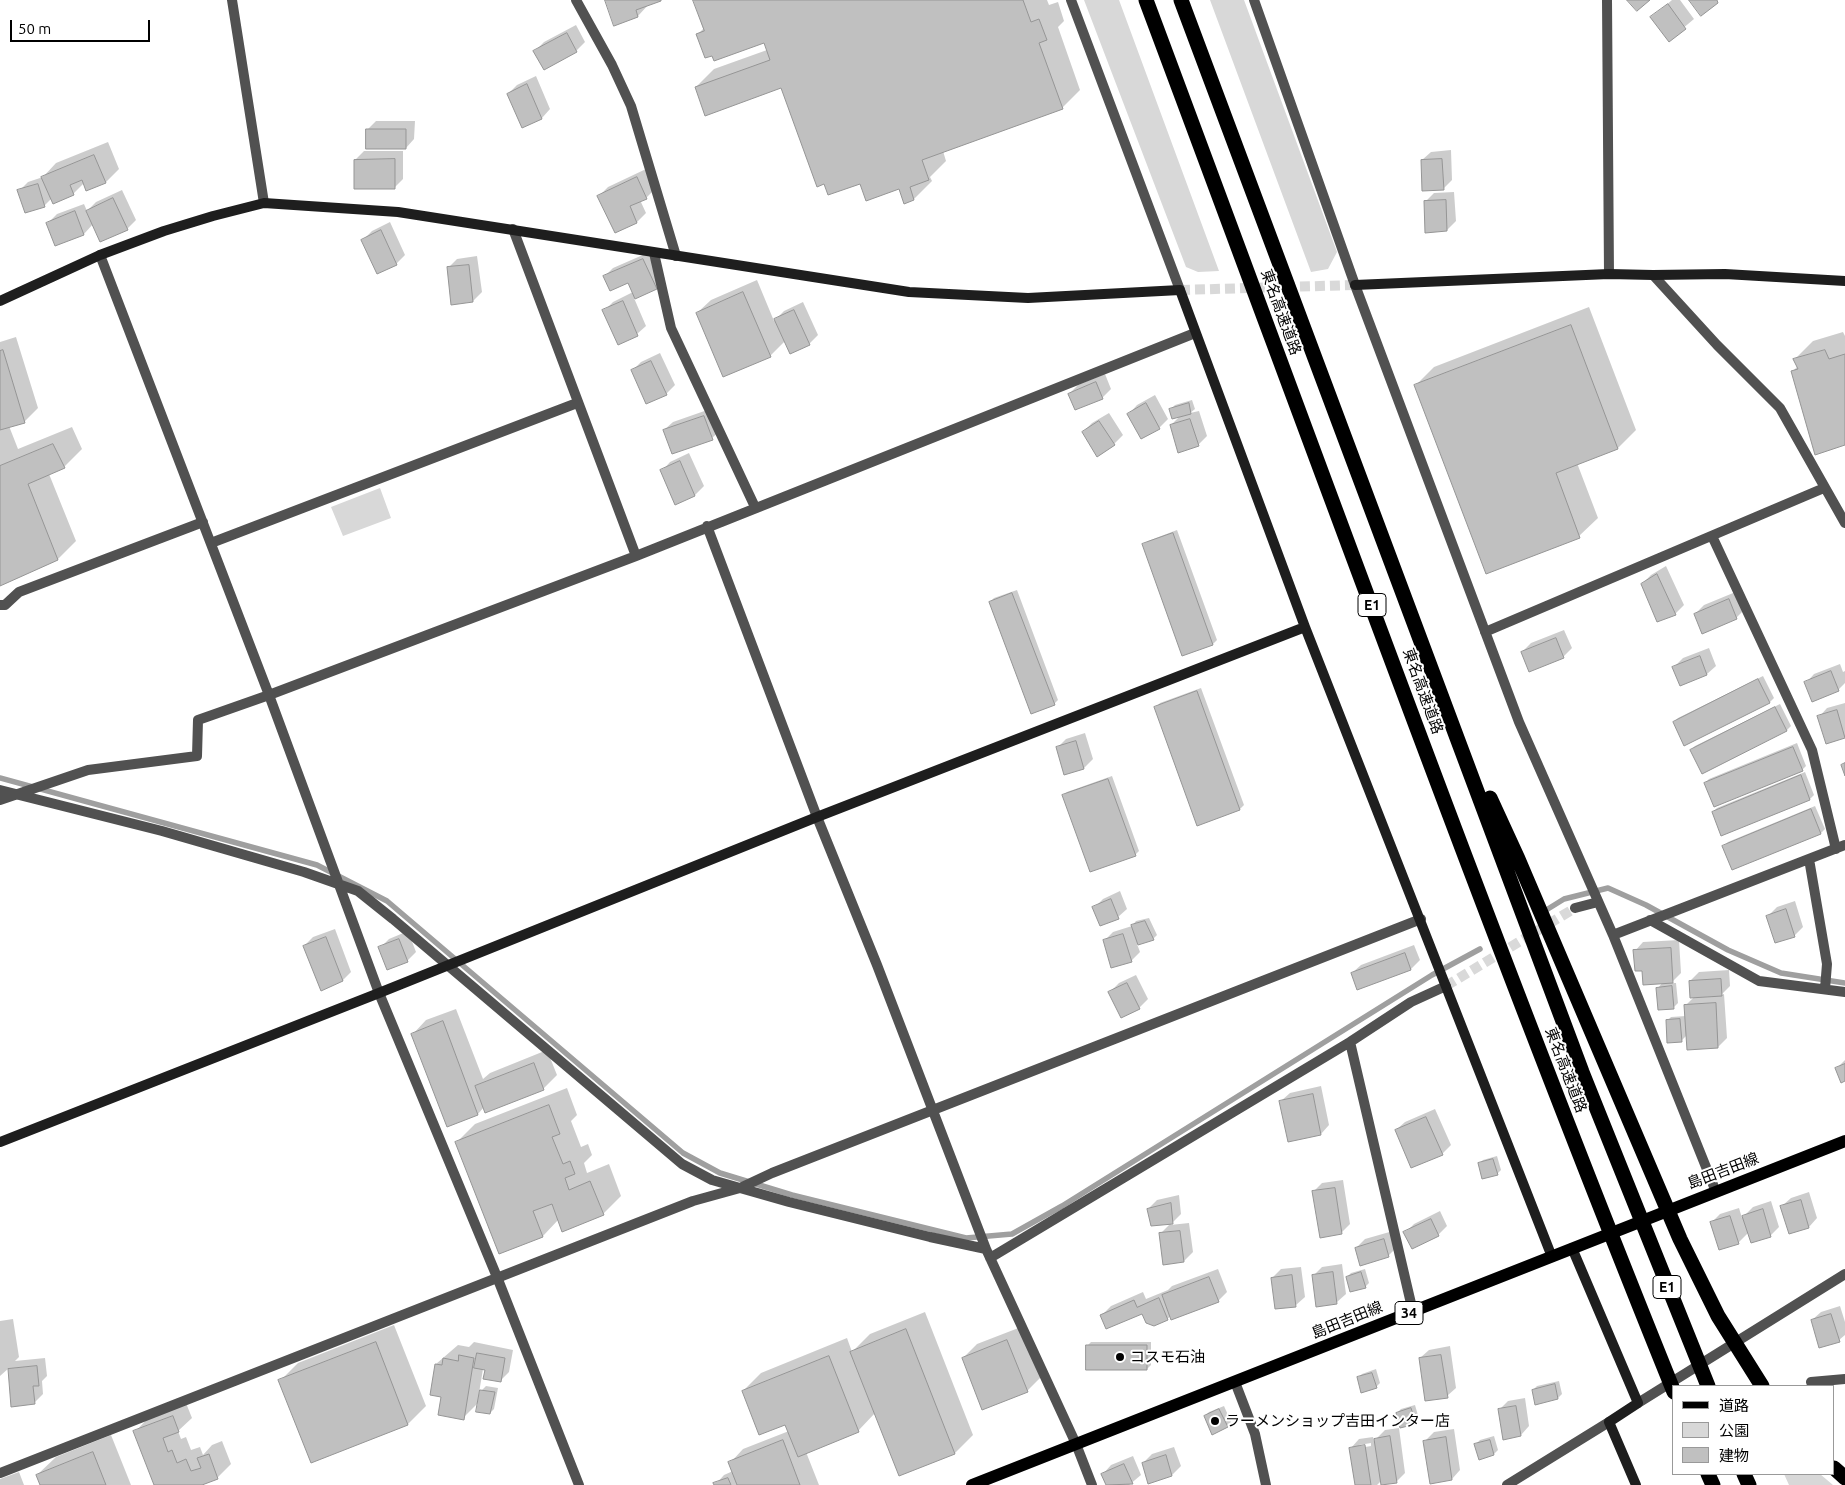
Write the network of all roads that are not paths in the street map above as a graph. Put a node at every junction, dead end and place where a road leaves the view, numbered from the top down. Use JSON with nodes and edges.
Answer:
{"nodes":[{"id":1,"x":232,"y":0,"type":"edge"},
{"id":2,"x":576,"y":0,"type":"edge"},
{"id":3,"x":1071,"y":0,"type":"edge"},
{"id":4,"x":1146,"y":0,"type":"edge"},
{"id":5,"x":1181,"y":0,"type":"edge"},
{"id":6,"x":1254,"y":0,"type":"edge"},
{"id":7,"x":1607,"y":0,"type":"edge"},
{"id":8,"x":264,"y":203,"type":"junction"},
{"id":9,"x":513,"y":228,"type":"junction"},
{"id":10,"x":654,"y":253,"type":"junction"},
{"id":11,"x":100,"y":255,"type":"junction"},
{"id":12,"x":676,"y":256,"type":"junction"},
{"id":13,"x":1609,"y":274,"type":"junction"},
{"id":14,"x":1653,"y":275,"type":"junction"},
{"id":15,"x":1845,"y":282,"type":"edge"},
{"id":16,"x":1355,"y":285,"type":"junction"},
{"id":17,"x":1180,"y":290,"type":"junction"},
{"id":18,"x":0,"y":301,"type":"edge"},
{"id":19,"x":1196,"y":333,"type":"junction"},
{"id":20,"x":577,"y":403,"type":"junction"},
{"id":21,"x":1824,"y":488,"type":"junction"},
{"id":22,"x":755,"y":507,"type":"junction"},
{"id":23,"x":203,"y":522,"type":"junction"},
{"id":24,"x":1845,"y":523,"type":"edge"},
{"id":25,"x":707,"y":526,"type":"junction"},
{"id":26,"x":1712,"y":536,"type":"junction"},
{"id":27,"x":210,"y":543,"type":"junction"},
{"id":28,"x":636,"y":556,"type":"junction"},
{"id":29,"x":0,"y":605,"type":"edge"},
{"id":30,"x":1305,"y":627,"type":"junction"},
{"id":31,"x":1485,"y":632,"type":"junction"},
{"id":32,"x":1430,"y":661,"type":"junction"},
{"id":33,"x":269,"y":695,"type":"junction"},
{"id":34,"x":0,"y":790,"type":"edge"},
{"id":35,"x":16,"y":794,"type":"junction"},
{"id":36,"x":0,"y":800,"type":"edge"},
{"id":37,"x":817,"y":817,"type":"junction"},
{"id":38,"x":1840,"y":846,"type":"edge"},
{"id":39,"x":1809,"y":859,"type":"junction"},
{"id":40,"x":338,"y":884,"type":"junction"},
{"id":41,"x":1598,"y":901,"type":"junction"},
{"id":42,"x":1575,"y":908,"type":"tunnel mouth"},
{"id":43,"x":1421,"y":919,"type":"junction"},
{"id":44,"x":1651,"y":920,"type":"junction"},
{"id":45,"x":1613,"y":935,"type":"junction"},
{"id":46,"x":449,"y":965,"type":"junction"},
{"id":47,"x":1446,"y":984,"type":"junction"},
{"id":48,"x":1825,"y":989,"type":"junction"},
{"id":49,"x":1845,"y":992,"type":"edge"},
{"id":50,"x":379,"y":993,"type":"junction"},
{"id":51,"x":1350,"y":1042,"type":"junction"},
{"id":52,"x":933,"y":1111,"type":"junction"},
{"id":53,"x":1845,"y":1141,"type":"edge"},
{"id":54,"x":0,"y":1142,"type":"edge"},
{"id":55,"x":740,"y":1187,"type":"junction"},
{"id":56,"x":1716,"y":1192,"type":"junction"},
{"id":57,"x":1572,"y":1248,"type":"junction"},
{"id":58,"x":987,"y":1251,"type":"junction"},
{"id":59,"x":1552,"y":1257,"type":"junction"},
{"id":60,"x":1845,"y":1274,"type":"edge"},
{"id":61,"x":497,"y":1277,"type":"junction"},
{"id":62,"x":1413,"y":1312,"type":"junction"},
{"id":63,"x":1845,"y":1379,"type":"edge"},
{"id":64,"x":1235,"y":1382,"type":"junction"},
{"id":65,"x":1707,"y":1382,"type":"edge"},
{"id":66,"x":1811,"y":1382,"type":"dead end"},
{"id":67,"x":1761,"y":1385,"type":"edge"},
{"id":68,"x":1672,"y":1387,"type":"edge"},
{"id":69,"x":1638,"y":1403,"type":"junction"},
{"id":70,"x":1609,"y":1422,"type":"junction"},
{"id":71,"x":1076,"y":1444,"type":"junction"},
{"id":72,"x":1835,"y":1469,"type":"edge"},
{"id":73,"x":0,"y":1472,"type":"edge"},
{"id":74,"x":1845,"y":1478,"type":"edge"},
{"id":75,"x":579,"y":1485,"type":"edge"},
{"id":76,"x":972,"y":1485,"type":"edge"},
{"id":77,"x":1092,"y":1485,"type":"edge"},
{"id":78,"x":1266,"y":1485,"type":"edge"},
{"id":79,"x":1506,"y":1485,"type":"edge"},
{"id":80,"x":1636,"y":1485,"type":"edge"}],
"edges":[{"from":1,"to":8,"type":"street"},
{"from":2,"to":12,"type":"street"},
{"from":3,"to":17,"type":"street"},
{"from":4,"to":68,"type":"highway","name":"東名高速道路","number":"E1"},
{"from":5,"to":32,"type":"highway","name":"東名高速道路","number":"E1"},
{"from":6,"to":16,"type":"street"},
{"from":7,"to":13,"type":"street"},
{"from":8,"to":9,"type":"street"},
{"from":8,"to":11,"type":"street"},
{"from":9,"to":10,"type":"street"},
{"from":9,"to":20,"type":"street"},
{"from":10,"to":12,"type":"street"},
{"from":10,"to":22,"type":"street"},
{"from":11,"to":18,"type":"street"},
{"from":11,"to":23,"type":"street"},
{"from":12,"to":17,"type":"street"},
{"from":13,"to":14,"type":"street"},
{"from":13,"to":16,"type":"street"},
{"from":14,"to":15,"type":"street"},
{"from":14,"to":21,"type":"street"},
{"from":16,"to":31,"type":"street"},
{"from":17,"to":19,"type":"street"},
{"from":19,"to":22,"type":"street"},
{"from":19,"to":30,"type":"street"},
{"from":20,"to":27,"type":"street"},
{"from":20,"to":28,"type":"street"},
{"from":21,"to":24,"type":"street"},
{"from":21,"to":26,"type":"street"},
{"from":22,"to":25,"type":"street"},
{"from":23,"to":27,"type":"street"},
{"from":23,"to":29,"type":"street"},
{"from":25,"to":28,"type":"street"},
{"from":25,"to":37,"type":"street"},
{"from":26,"to":31,"type":"street"},
{"from":26,"to":38,"type":"street"},
{"from":27,"to":33,"type":"street"},
{"from":28,"to":33,"type":"street"},
{"from":30,"to":37,"type":"street"},
{"from":30,"to":43,"type":"street"},
{"from":31,"to":41,"type":"street"},
{"from":32,"to":65,"type":"highway","name":"東名高速道路","number":"E1"},
{"from":32,"to":67,"type":"highway"},
{"from":33,"to":35,"type":"street"},
{"from":33,"to":40,"type":"street"},
{"from":34,"to":35,"type":"street"},
{"from":35,"to":36,"type":"street"},
{"from":35,"to":40,"type":"street"},
{"from":37,"to":46,"type":"street"},
{"from":37,"to":52,"type":"street"},
{"from":38,"to":39,"type":"street"},
{"from":39,"to":44,"type":"street"},
{"from":39,"to":48,"type":"street"},
{"from":40,"to":46,"type":"street"},
{"from":40,"to":50,"type":"street"},
{"from":41,"to":42,"type":"street"},
{"from":41,"to":45,"type":"street"},
{"from":43,"to":47,"type":"street"},
{"from":43,"to":52,"type":"street"},
{"from":44,"to":45,"type":"street"},
{"from":44,"to":48,"type":"street"},
{"from":45,"to":56,"type":"street"},
{"from":46,"to":50,"type":"street"},
{"from":46,"to":55,"type":"street"},
{"from":47,"to":51,"type":"street"},
{"from":47,"to":59,"type":"street"},
{"from":48,"to":49,"type":"street"},
{"from":50,"to":54,"type":"street"},
{"from":50,"to":61,"type":"street"},
{"from":51,"to":58,"type":"street"},
{"from":51,"to":62,"type":"street"},
{"from":52,"to":55,"type":"street"},
{"from":52,"to":58,"type":"street"},
{"from":53,"to":56,"type":"main road","name":"島田吉田線","number":"34"},
{"from":55,"to":58,"type":"street"},
{"from":55,"to":61,"type":"street"},
{"from":56,"to":57,"type":"main road","name":"島田吉田線","number":"34"},
{"from":57,"to":59,"type":"main road","name":"島田吉田線","number":"34"},
{"from":57,"to":69,"type":"street"},
{"from":58,"to":71,"type":"street"},
{"from":59,"to":62,"type":"main road","name":"島田吉田線","number":"34"},
{"from":60,"to":69,"type":"street"},
{"from":61,"to":73,"type":"street"},
{"from":61,"to":75,"type":"street"},
{"from":62,"to":64,"type":"main road","name":"島田吉田線","number":"34"},
{"from":63,"to":66,"type":"street"},
{"from":64,"to":71,"type":"main road","name":"島田吉田線","number":"34"},
{"from":64,"to":78,"type":"street"},
{"from":69,"to":70,"type":"street"},
{"from":70,"to":79,"type":"street"},
{"from":70,"to":80,"type":"street"},
{"from":71,"to":76,"type":"main road","name":"島田吉田線","number":"34"},
{"from":71,"to":77,"type":"street"},
{"from":72,"to":74,"type":"highway"}]}
